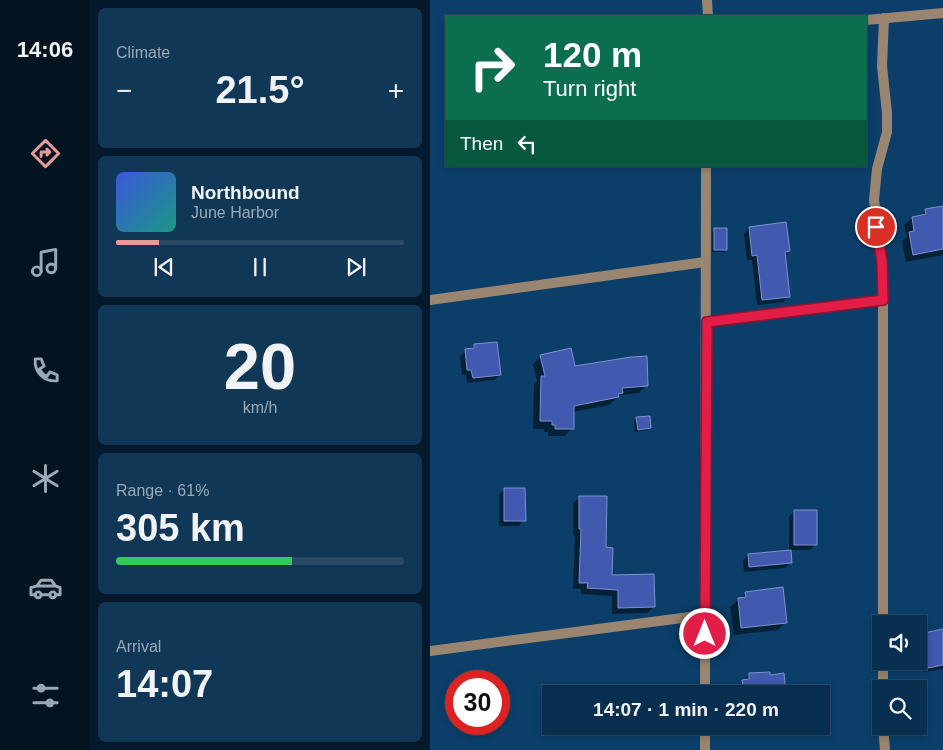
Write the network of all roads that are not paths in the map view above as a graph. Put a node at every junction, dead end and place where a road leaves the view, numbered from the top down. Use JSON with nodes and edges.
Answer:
{"nodes":[{"id":1,"x":708,"y":0,"type":"edge"},
{"id":2,"x":943,"y":12,"type":"edge"},
{"id":3,"x":708,"y":15,"type":"edge"},
{"id":4,"x":884,"y":18,"type":"junction"},
{"id":5,"x":867,"y":20,"type":"edge"},
{"id":6,"x":706,"y":167,"type":"edge"},
{"id":7,"x":705,"y":262,"type":"junction"},
{"id":8,"x":430,"y":300,"type":"edge"},
{"id":9,"x":883,"y":300,"type":"junction"},
{"id":10,"x":707,"y":322,"type":"junction"},
{"id":11,"x":705,"y":614,"type":"junction"},
{"id":12,"x":883,"y":615,"type":"edge"},
{"id":13,"x":430,"y":651,"type":"edge"},
{"id":14,"x":705,"y":685,"type":"edge"},
{"id":15,"x":705,"y":735,"type":"edge"},
{"id":16,"x":884,"y":735,"type":"edge"},
{"id":17,"x":706,"y":750,"type":"edge"},
{"id":18,"x":885,"y":750,"type":"edge"}],
"edges":[{"from":1,"to":3,"type":"street"},
{"from":2,"to":4,"type":"street"},
{"from":4,"to":5,"type":"street"},
{"from":4,"to":9,"type":"street"},
{"from":6,"to":7,"type":"street"},
{"from":7,"to":8,"type":"street"},
{"from":7,"to":10,"type":"street"},
{"from":9,"to":10,"type":"street"},
{"from":9,"to":12,"type":"street"},
{"from":10,"to":11,"type":"street"},
{"from":11,"to":13,"type":"street"},
{"from":11,"to":14,"type":"street"},
{"from":15,"to":17,"type":"street"},
{"from":16,"to":18,"type":"street"}]}
